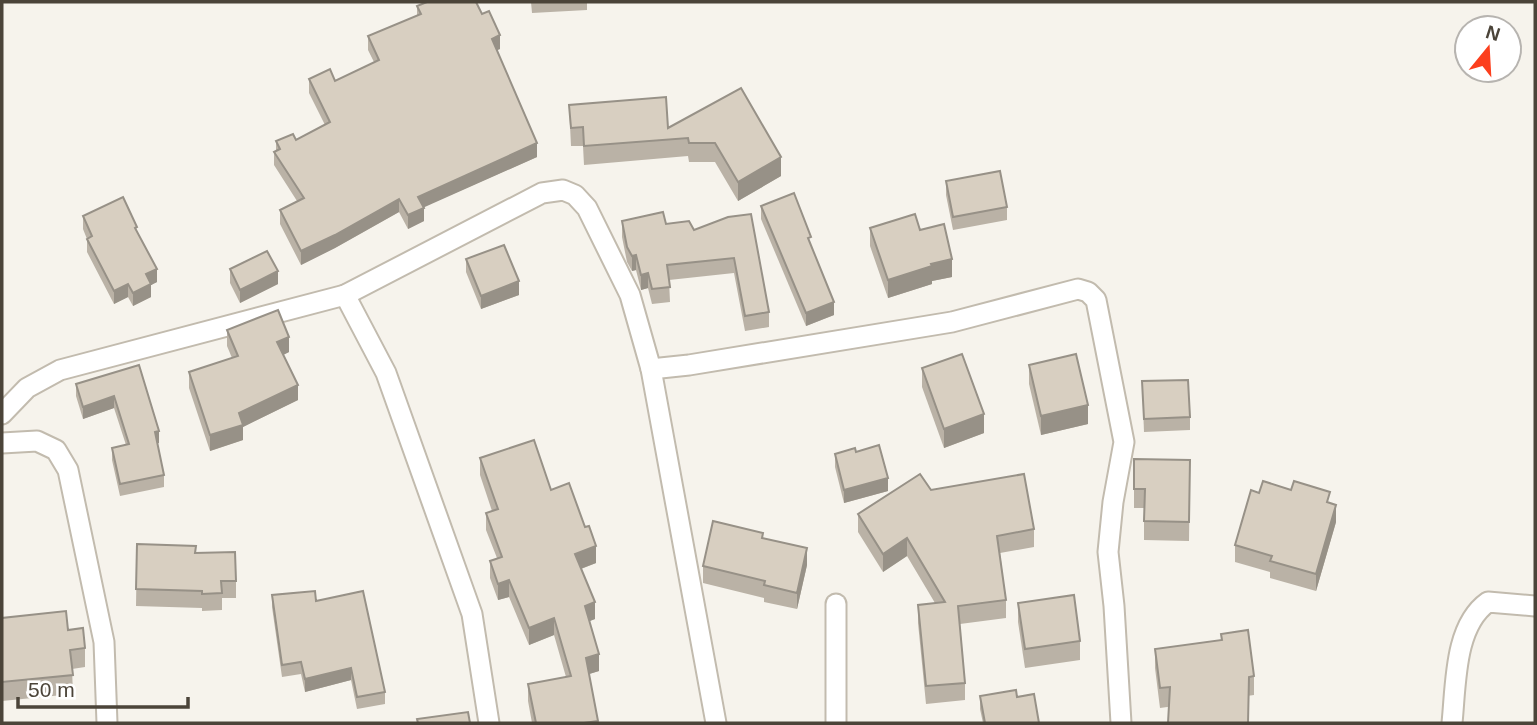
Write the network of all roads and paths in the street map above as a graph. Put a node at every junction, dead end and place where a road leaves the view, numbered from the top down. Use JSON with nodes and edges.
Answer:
{"nodes":[{"id":1,"x":345,"y":295,"type":"junction"},
{"id":2,"x":651,"y":369,"type":"junction"},
{"id":3,"x":2,"y":414,"type":"edge"},
{"id":4,"x":2,"y":443,"type":"edge"},
{"id":5,"x":836,"y":604,"type":"dead end"},
{"id":6,"x":1535,"y":606,"type":"edge"},
{"id":7,"x":107,"y":723,"type":"edge"},
{"id":8,"x":489,"y":723,"type":"edge"},
{"id":9,"x":716,"y":723,"type":"edge"},
{"id":10,"x":836,"y":723,"type":"edge"},
{"id":11,"x":1121,"y":723,"type":"edge"},
{"id":12,"x":1452,"y":723,"type":"edge"}],
"edges":[{"from":1,"to":2,"type":"street"},
{"from":1,"to":3,"type":"street"},
{"from":1,"to":8,"type":"street"},
{"from":2,"to":9,"type":"street"},
{"from":2,"to":11,"type":"street"},
{"from":4,"to":7,"type":"street"},
{"from":5,"to":10,"type":"street"},
{"from":6,"to":12,"type":"street"}]}
